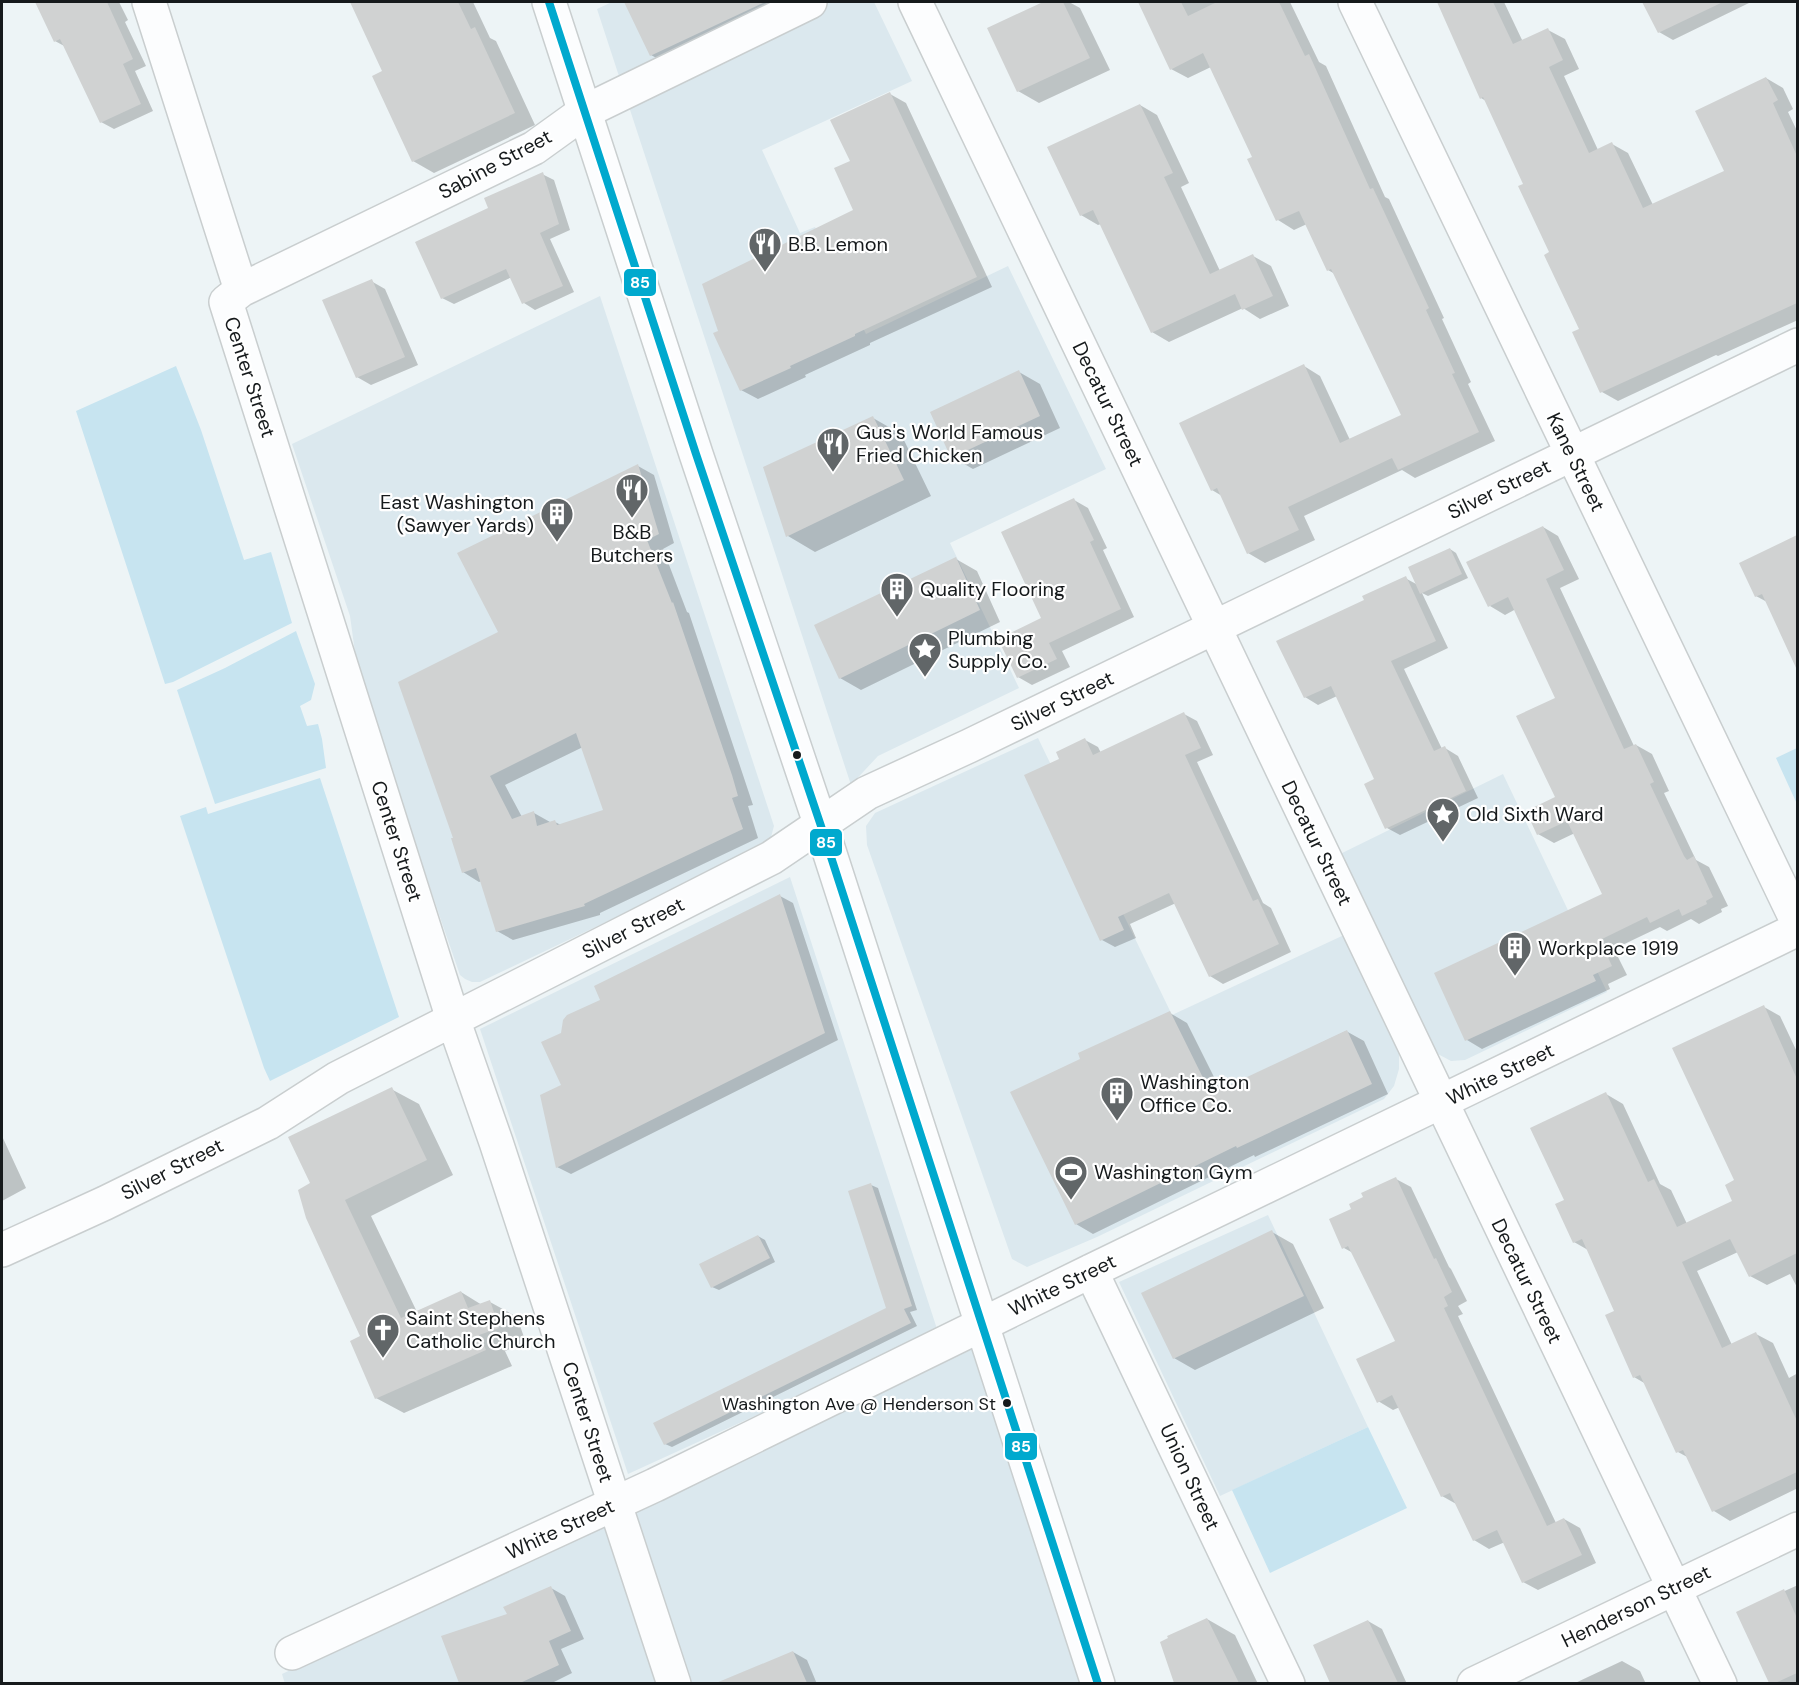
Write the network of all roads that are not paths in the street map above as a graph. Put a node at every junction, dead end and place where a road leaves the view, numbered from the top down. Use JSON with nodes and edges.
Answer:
{"nodes":[{"id":1,"x":148,"y":2,"type":"edge"},
{"id":2,"x":549,"y":2,"type":"edge"},
{"id":3,"x":810,"y":2,"type":"edge"},
{"id":4,"x":915,"y":2,"type":"edge"},
{"id":5,"x":1355,"y":2,"type":"edge"},
{"id":6,"x":584,"y":112,"type":"junction"},
{"id":7,"x":241,"y":290,"type":"junction"},
{"id":8,"x":1797,"y":345,"type":"edge"},
{"id":9,"x":1572,"y":454,"type":"junction"},
{"id":10,"x":1215,"y":627,"type":"junction"},
{"id":11,"x":821,"y":826,"type":"junction"},
{"id":12,"x":1797,"y":923,"type":"edge"},
{"id":13,"x":1797,"y":929,"type":"edge"},
{"id":14,"x":453,"y":1019,"type":"junction"},
{"id":15,"x":338,"y":1078,"type":"junction"},
{"id":16,"x":1442,"y":1101,"type":"junction"},
{"id":17,"x":2,"y":1231,"type":"edge"},
{"id":18,"x":2,"y":1250,"type":"edge"},
{"id":19,"x":1091,"y":1271,"type":"junction"},
{"id":20,"x":983,"y":1324,"type":"junction"},
{"id":21,"x":615,"y":1504,"type":"junction"},
{"id":22,"x":1797,"y":1529,"type":"edge"},
{"id":23,"x":1674,"y":1588,"type":"junction"},
{"id":24,"x":292,"y":1653,"type":"dead end"},
{"id":25,"x":674,"y":1683,"type":"edge"},
{"id":26,"x":1098,"y":1683,"type":"edge"},
{"id":27,"x":1288,"y":1683,"type":"edge"},
{"id":28,"x":1474,"y":1683,"type":"edge"},
{"id":29,"x":1720,"y":1683,"type":"edge"}],
"edges":[{"from":1,"to":7,"type":"street","name":"Center Street"},
{"from":2,"to":6,"type":"street"},
{"from":3,"to":6,"type":"street","name":"Sabine Street"},
{"from":4,"to":10,"type":"street","name":"Decatur Street"},
{"from":5,"to":9,"type":"street","name":"Kane Street"},
{"from":6,"to":7,"type":"street","name":"Sabine Street"},
{"from":6,"to":11,"type":"street"},
{"from":7,"to":14,"type":"street","name":"Center Street"},
{"from":8,"to":9,"type":"street","name":"Silver Street"},
{"from":9,"to":10,"type":"street","name":"Silver Street"},
{"from":9,"to":12,"type":"street","name":"Kane Street"},
{"from":10,"to":11,"type":"street","name":"Silver Street"},
{"from":10,"to":16,"type":"street","name":"Decatur Street"},
{"from":11,"to":14,"type":"street","name":"Silver Street"},
{"from":11,"to":20,"type":"street"},
{"from":13,"to":16,"type":"street","name":"White Street"},
{"from":14,"to":15,"type":"street","name":"Silver Street"},
{"from":14,"to":21,"type":"street","name":"Center Street"},
{"from":15,"to":17,"type":"street","name":"Silver Street"},
{"from":15,"to":18,"type":"street","name":"Silver Street"},
{"from":16,"to":19,"type":"street","name":"White Street"},
{"from":16,"to":23,"type":"street","name":"Decatur Street"},
{"from":19,"to":20,"type":"street","name":"White Street"},
{"from":19,"to":27,"type":"street","name":"Union Street"},
{"from":20,"to":21,"type":"street","name":"White Street"},
{"from":20,"to":26,"type":"street"},
{"from":21,"to":24,"type":"street","name":"White Street"},
{"from":21,"to":25,"type":"street","name":"Center Street"},
{"from":22,"to":23,"type":"street","name":"Henderson Street"},
{"from":23,"to":28,"type":"street","name":"Henderson Street"},
{"from":23,"to":29,"type":"street","name":"Decatur Street"}]}
